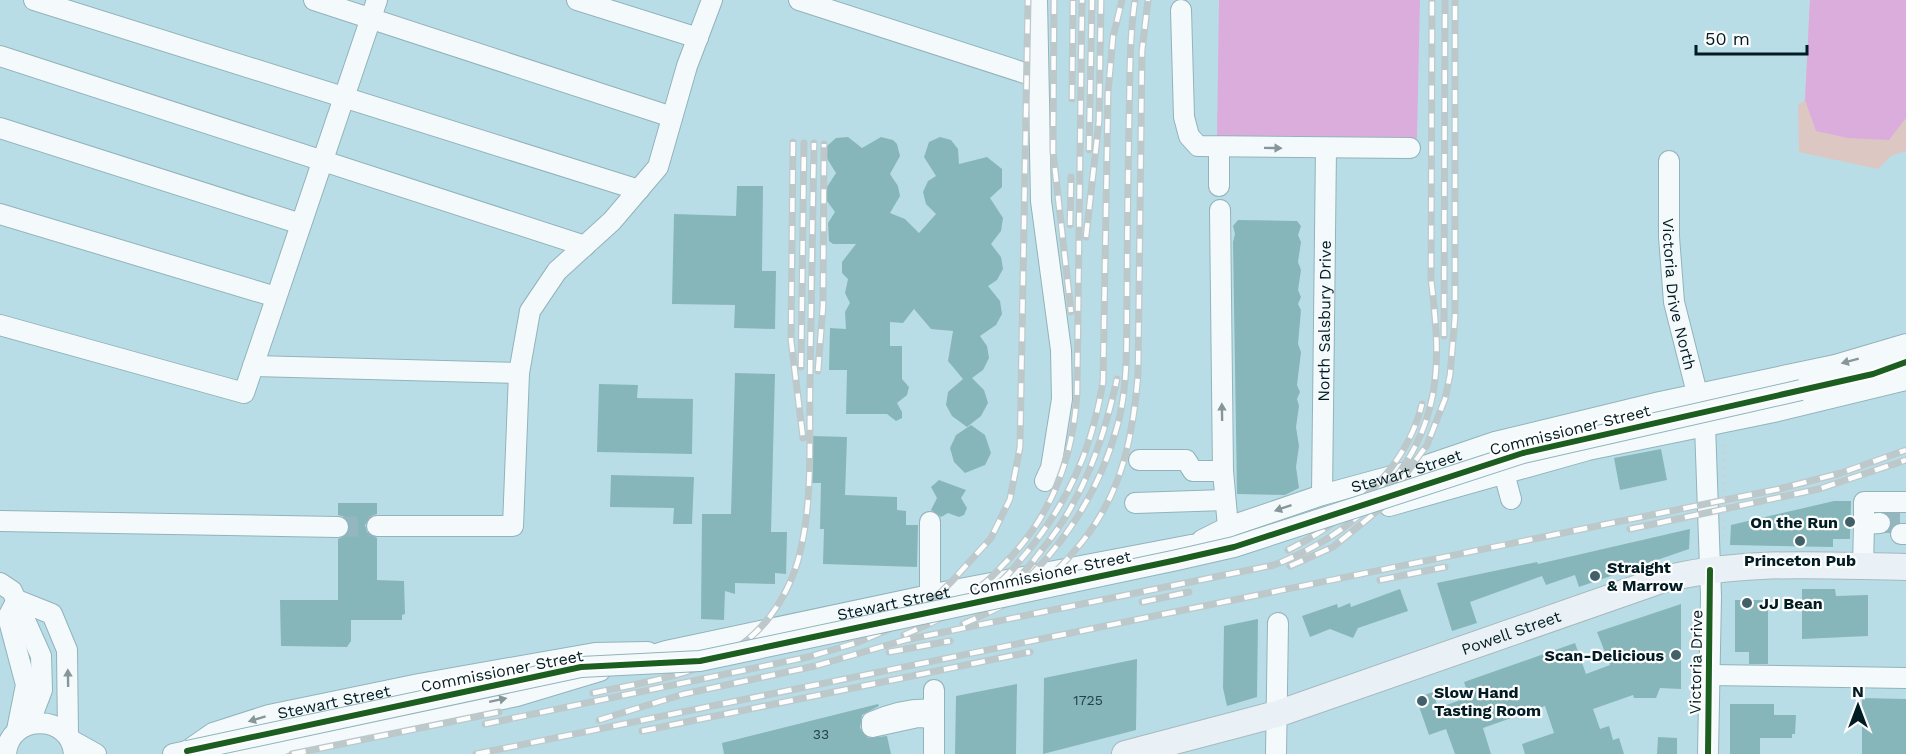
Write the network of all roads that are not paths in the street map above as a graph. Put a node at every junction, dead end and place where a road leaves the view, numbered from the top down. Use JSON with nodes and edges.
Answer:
{"nodes":[{"id":1,"x":34,"y":0,"type":"edge"},
{"id":2,"x":314,"y":0,"type":"edge"},
{"id":3,"x":377,"y":0,"type":"edge"},
{"id":4,"x":577,"y":0,"type":"edge"},
{"id":5,"x":712,"y":0,"type":"edge"},
{"id":6,"x":799,"y":0,"type":"edge"},
{"id":7,"x":1037,"y":0,"type":"edge"},
{"id":8,"x":1181,"y":10,"type":"dead end"},
{"id":9,"x":370,"y":19,"type":"junction"},
{"id":10,"x":698,"y":38,"type":"junction"},
{"id":11,"x":0,"y":56,"type":"edge"},
{"id":12,"x":1037,"y":77,"type":"junction"},
{"id":13,"x":344,"y":98,"type":"junction"},
{"id":14,"x":672,"y":117,"type":"junction"},
{"id":15,"x":0,"y":128,"type":"edge"},
{"id":16,"x":1220,"y":147,"type":"junction"},
{"id":17,"x":1326,"y":148,"type":"junction"},
{"id":18,"x":1410,"y":148,"type":"dead end"},
{"id":19,"x":322,"y":161,"type":"junction"},
{"id":20,"x":1669,"y":161,"type":"dead end"},
{"id":21,"x":1219,"y":186,"type":"dead end"},
{"id":22,"x":639,"y":190,"type":"junction"},
{"id":23,"x":1220,"y":210,"type":"dead end"},
{"id":24,"x":0,"y":214,"type":"edge"},
{"id":25,"x":301,"y":224,"type":"junction"},
{"id":26,"x":585,"y":246,"type":"junction"},
{"id":27,"x":276,"y":297,"type":"junction"},
{"id":28,"x":0,"y":325,"type":"edge"},
{"id":29,"x":1906,"y":344,"type":"edge"},
{"id":30,"x":1906,"y":362,"type":"edge"},
{"id":31,"x":253,"y":366,"type":"junction"},
{"id":32,"x":519,"y":373,"type":"junction"},
{"id":33,"x":1906,"y":380,"type":"edge"},
{"id":34,"x":1697,"y":394,"type":"junction"},
{"id":35,"x":1705,"y":425,"type":"junction"},
{"id":36,"x":1495,"y":442,"type":"junction"},
{"id":37,"x":1139,"y":460,"type":"dead end"},
{"id":38,"x":1222,"y":471,"type":"junction"},
{"id":39,"x":1504,"y":473,"type":"junction"},
{"id":40,"x":1045,"y":481,"type":"dead end"},
{"id":41,"x":1322,"y":495,"type":"junction"},
{"id":42,"x":1510,"y":499,"type":"dead end"},
{"id":43,"x":1225,"y":500,"type":"junction"},
{"id":44,"x":1906,"y":502,"type":"edge"},
{"id":45,"x":1135,"y":503,"type":"dead end"},
{"id":46,"x":0,"y":520,"type":"edge"},
{"id":47,"x":930,"y":522,"type":"dead end"},
{"id":48,"x":377,"y":526,"type":"tunnel mouth"},
{"id":49,"x":1227,"y":526,"type":"junction"},
{"id":50,"x":338,"y":527,"type":"tunnel mouth"},
{"id":51,"x":1191,"y":545,"type":"junction"},
{"id":52,"x":1863,"y":567,"type":"junction"},
{"id":53,"x":1906,"y":567,"type":"edge"},
{"id":54,"x":1710,"y":570,"type":"junction"},
{"id":55,"x":0,"y":583,"type":"edge"},
{"id":56,"x":930,"y":596,"type":"junction"},
{"id":57,"x":17,"y":600,"type":"junction"},
{"id":58,"x":1278,"y":623,"type":"dead end"},
{"id":59,"x":666,"y":651,"type":"junction"},
{"id":60,"x":1710,"y":675,"type":"junction"},
{"id":61,"x":1906,"y":678,"type":"edge"},
{"id":62,"x":934,"y":690,"type":"dead end"},
{"id":63,"x":1277,"y":714,"type":"junction"},
{"id":64,"x":12,"y":738,"type":"edge"},
{"id":65,"x":71,"y":743,"type":"edge"},
{"id":66,"x":187,"y":753,"type":"edge"},
{"id":67,"x":96,"y":754,"type":"edge"},
{"id":68,"x":235,"y":754,"type":"edge"},
{"id":69,"x":934,"y":754,"type":"edge"},
{"id":70,"x":1125,"y":754,"type":"edge"},
{"id":71,"x":1276,"y":754,"type":"edge"},
{"id":72,"x":1708,"y":754,"type":"edge"}],
"edges":[{"from":1,"to":13,"type":"street"},
{"from":2,"to":9,"type":"street"},
{"from":3,"to":9,"type":"street"},
{"from":4,"to":10,"type":"street"},
{"from":5,"to":10,"type":"street"},
{"from":6,"to":12,"type":"street"},
{"from":7,"to":12,"type":"street"},
{"from":8,"to":16,"type":"street"},
{"from":9,"to":13,"type":"street"},
{"from":9,"to":14,"type":"street"},
{"from":10,"to":14,"type":"street"},
{"from":11,"to":19,"type":"street"},
{"from":12,"to":40,"type":"street"},
{"from":13,"to":19,"type":"street"},
{"from":13,"to":22,"type":"street"},
{"from":14,"to":22,"type":"street"},
{"from":15,"to":25,"type":"street"},
{"from":16,"to":17,"type":"street","one_way":true},
{"from":16,"to":21,"type":"street"},
{"from":17,"to":18,"type":"street"},
{"from":17,"to":41,"type":"street","name":"North Salsbury Drive"},
{"from":19,"to":25,"type":"street"},
{"from":19,"to":26,"type":"street"},
{"from":20,"to":34,"type":"street","name":"Victoria Drive North"},
{"from":22,"to":26,"type":"street"},
{"from":38,"to":23,"type":"street","one_way":true},
{"from":24,"to":27,"type":"street"},
{"from":25,"to":27,"type":"street"},
{"from":26,"to":32,"type":"street"},
{"from":27,"to":31,"type":"street"},
{"from":28,"to":31,"type":"street"},
{"from":29,"to":34,"type":"street","name":"Stewart Street","one_way":true},
{"from":30,"to":66,"type":"street","name":"Commissioner Street","bridge":true},
{"from":31,"to":32,"type":"street"},
{"from":32,"to":48,"type":"street"},
{"from":33,"to":35,"type":"street","name":"Stewart Street"},
{"from":34,"to":35,"type":"street","name":"Victoria Drive North"},
{"from":34,"to":36,"type":"street","name":"Stewart Street"},
{"from":35,"to":39,"type":"street","name":"Stewart Street"},
{"from":35,"to":54,"type":"street","name":"Victoria Drive North"},
{"from":36,"to":39,"type":"street"},
{"from":36,"to":41,"type":"street","name":"Stewart Street"},
{"from":37,"to":38,"type":"street"},
{"from":38,"to":43,"type":"street"},
{"from":39,"to":42,"type":"street"},
{"from":39,"to":51,"type":"street","name":"Stewart Street"},
{"from":41,"to":49,"type":"street","name":"Stewart Street","one_way":true},
{"from":43,"to":45,"type":"street"},
{"from":43,"to":49,"type":"street"},
{"from":44,"to":52,"type":"street"},
{"from":46,"to":50,"type":"street"},
{"from":47,"to":56,"type":"street"},
{"from":49,"to":51,"type":"street","name":"Stewart Street"},
{"from":51,"to":56,"type":"street","name":"Stewart Street"},
{"from":52,"to":53,"type":"main road","name":"Powell Street"},
{"from":52,"to":54,"type":"main road","name":"Powell Street"},
{"from":54,"to":60,"type":"street","name":"Victoria Drive"},
{"from":54,"to":63,"type":"main road","name":"Powell Street"},
{"from":55,"to":57,"type":"street"},
{"from":56,"to":59,"type":"street","name":"Stewart Street"},
{"from":57,"to":64,"type":"street"},
{"from":65,"to":57,"type":"street","one_way":true},
{"from":58,"to":63,"type":"street"},
{"from":59,"to":66,"type":"street","name":"Stewart Street","one_way":true},
{"from":68,"to":59,"type":"street","name":"Stewart Street","one_way":true},
{"from":60,"to":61,"type":"street"},
{"from":60,"to":72,"type":"street","name":"Victoria Drive"},
{"from":62,"to":69,"type":"street"},
{"from":63,"to":70,"type":"main road","name":"Powell Street"},
{"from":63,"to":71,"type":"street"},
{"from":64,"to":65,"type":"street"},
{"from":65,"to":67,"type":"street"}]}
